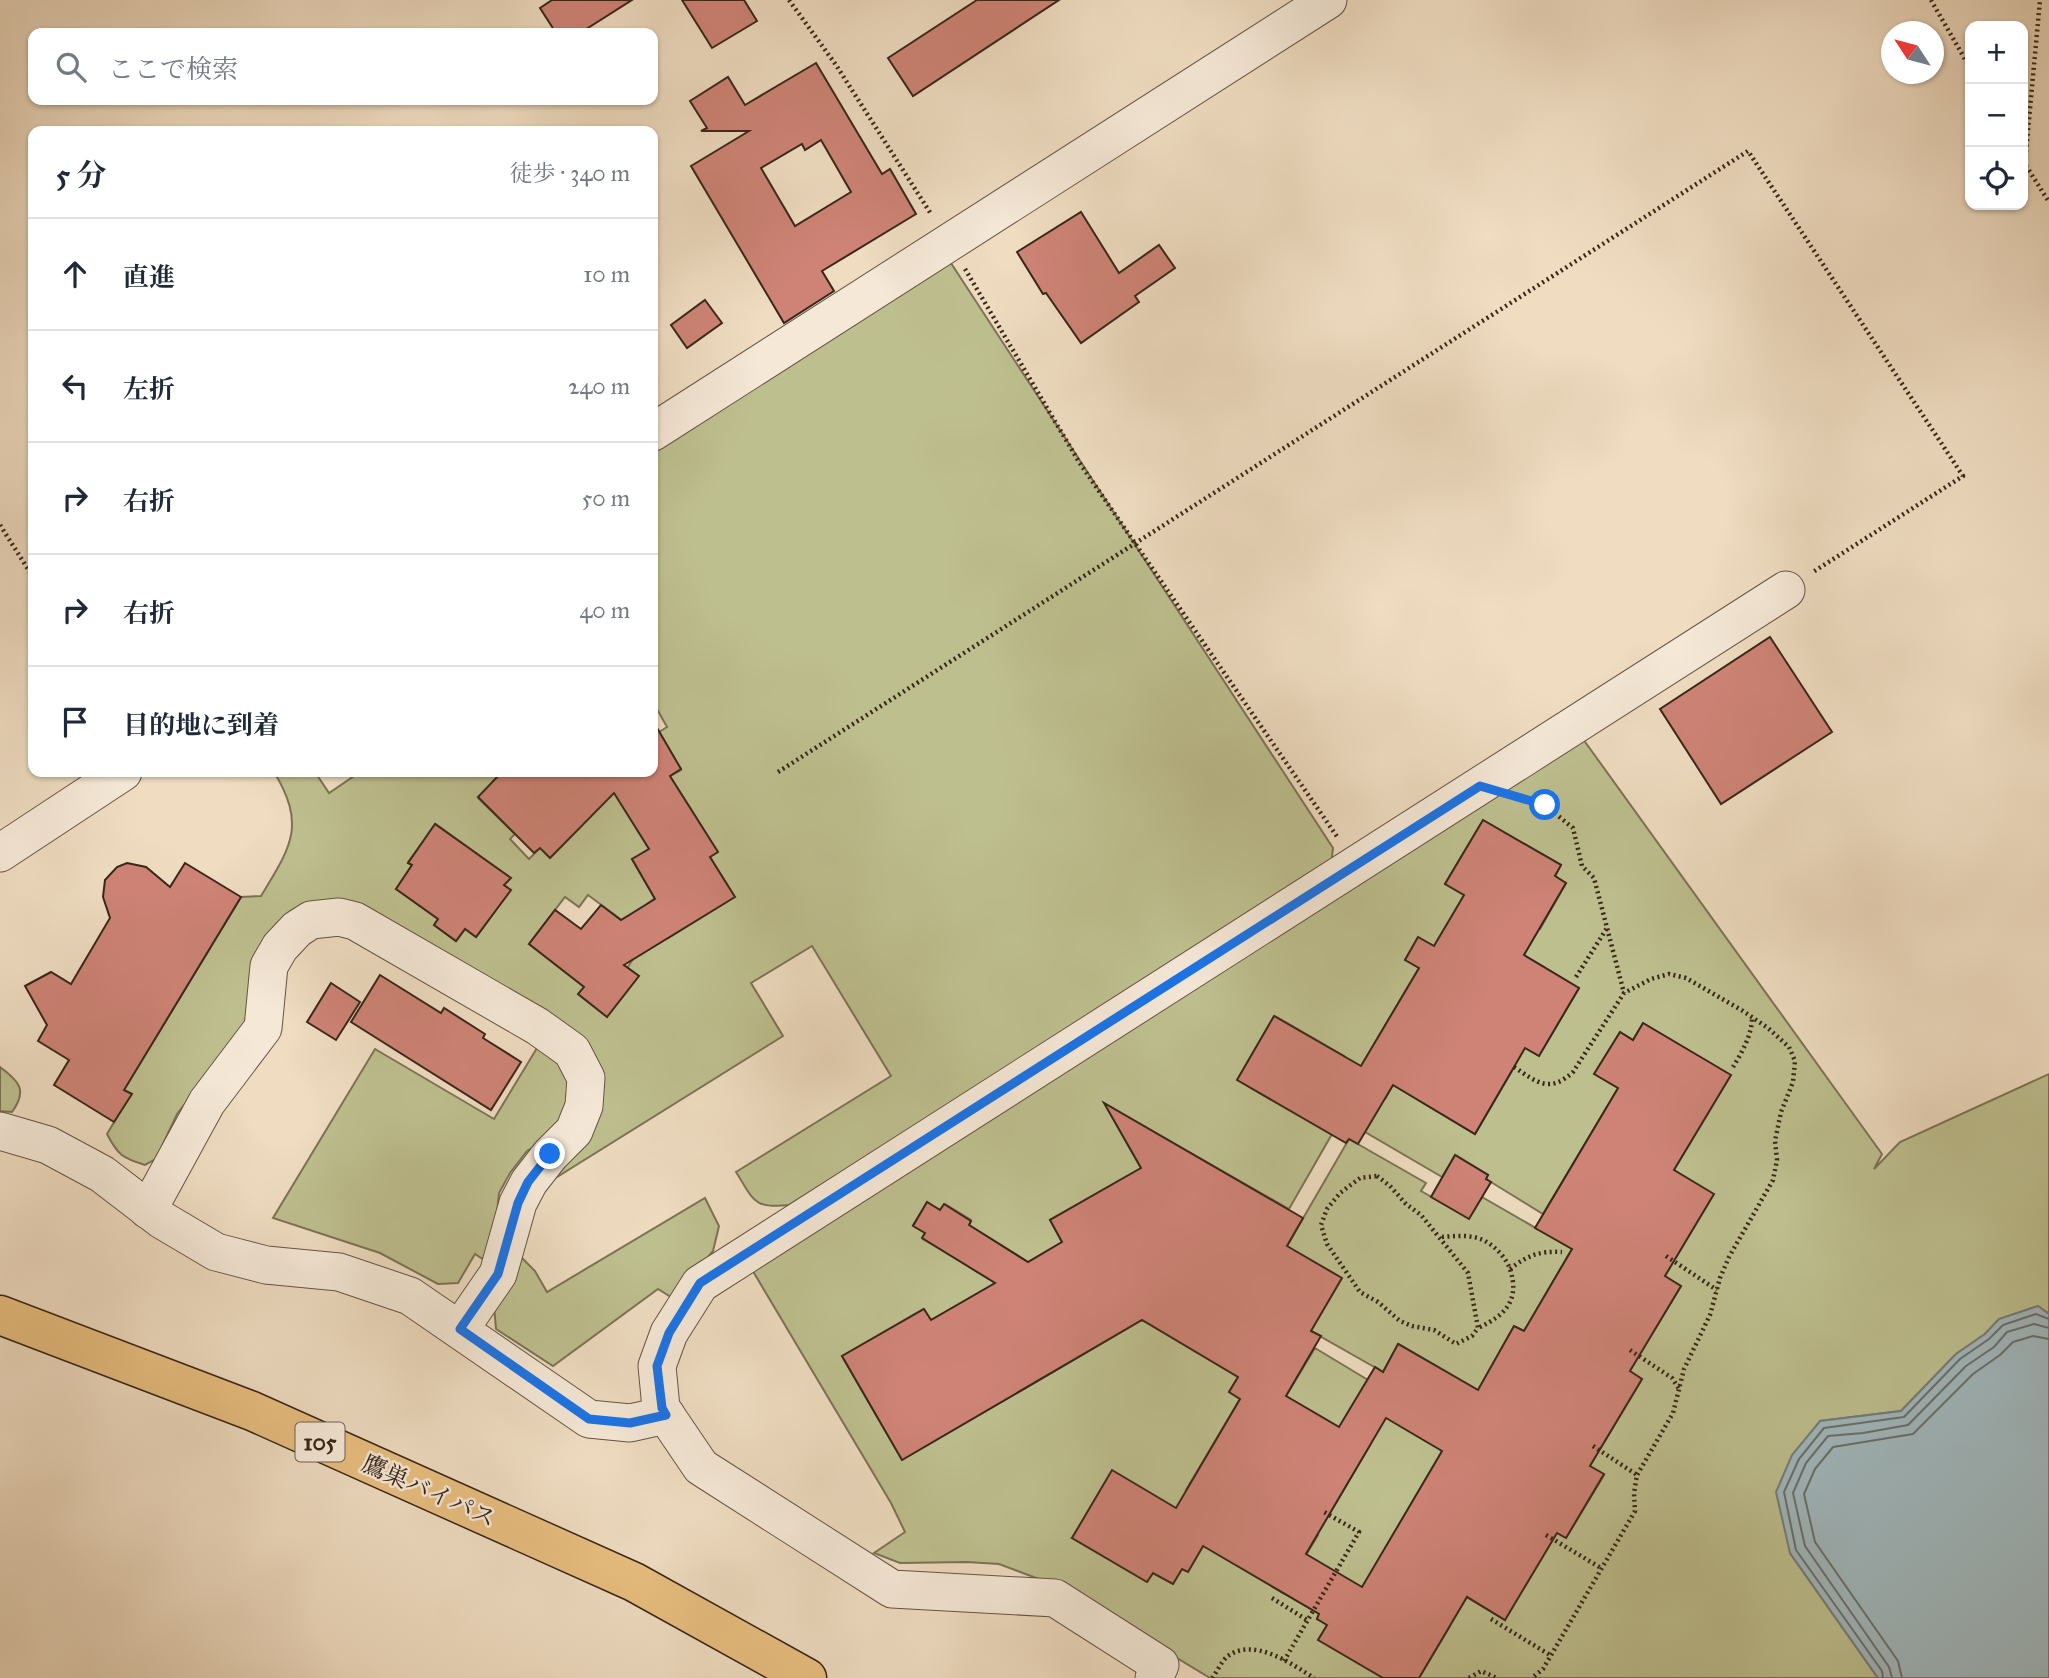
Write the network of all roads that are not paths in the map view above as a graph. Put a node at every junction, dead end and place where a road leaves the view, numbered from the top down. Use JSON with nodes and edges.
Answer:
{"nodes":[{"id":1,"x":1328,"y":0,"type":"edge"},
{"id":2,"x":658,"y":429,"type":"edge"},
{"id":3,"x":1786,"y":590,"type":"road end"},
{"id":4,"x":115,"y":777,"type":"edge"},
{"id":5,"x":0,"y":852,"type":"edge"},
{"id":6,"x":0,"y":1131,"type":"edge"},
{"id":7,"x":148,"y":1210,"type":"junction"},
{"id":8,"x":0,"y":1315,"type":"edge"},
{"id":9,"x":460,"y":1329,"type":"junction"},
{"id":10,"x":666,"y":1415,"type":"junction"},
{"id":11,"x":807,"y":1678,"type":"edge"},
{"id":12,"x":1154,"y":1678,"type":"edge"}],
"edges":[{"from":1,"to":2,"type":"street"},
{"from":3,"to":10,"type":"street"},
{"from":4,"to":5,"type":"street"},
{"from":6,"to":7,"type":"street"},
{"from":7,"to":9,"type":"street"},
{"from":7,"to":9,"type":"street"},
{"from":8,"to":11,"type":"highway","name":"鷹巣バイパス","number":"105"},
{"from":9,"to":10,"type":"street"},
{"from":10,"to":12,"type":"street"}]}
